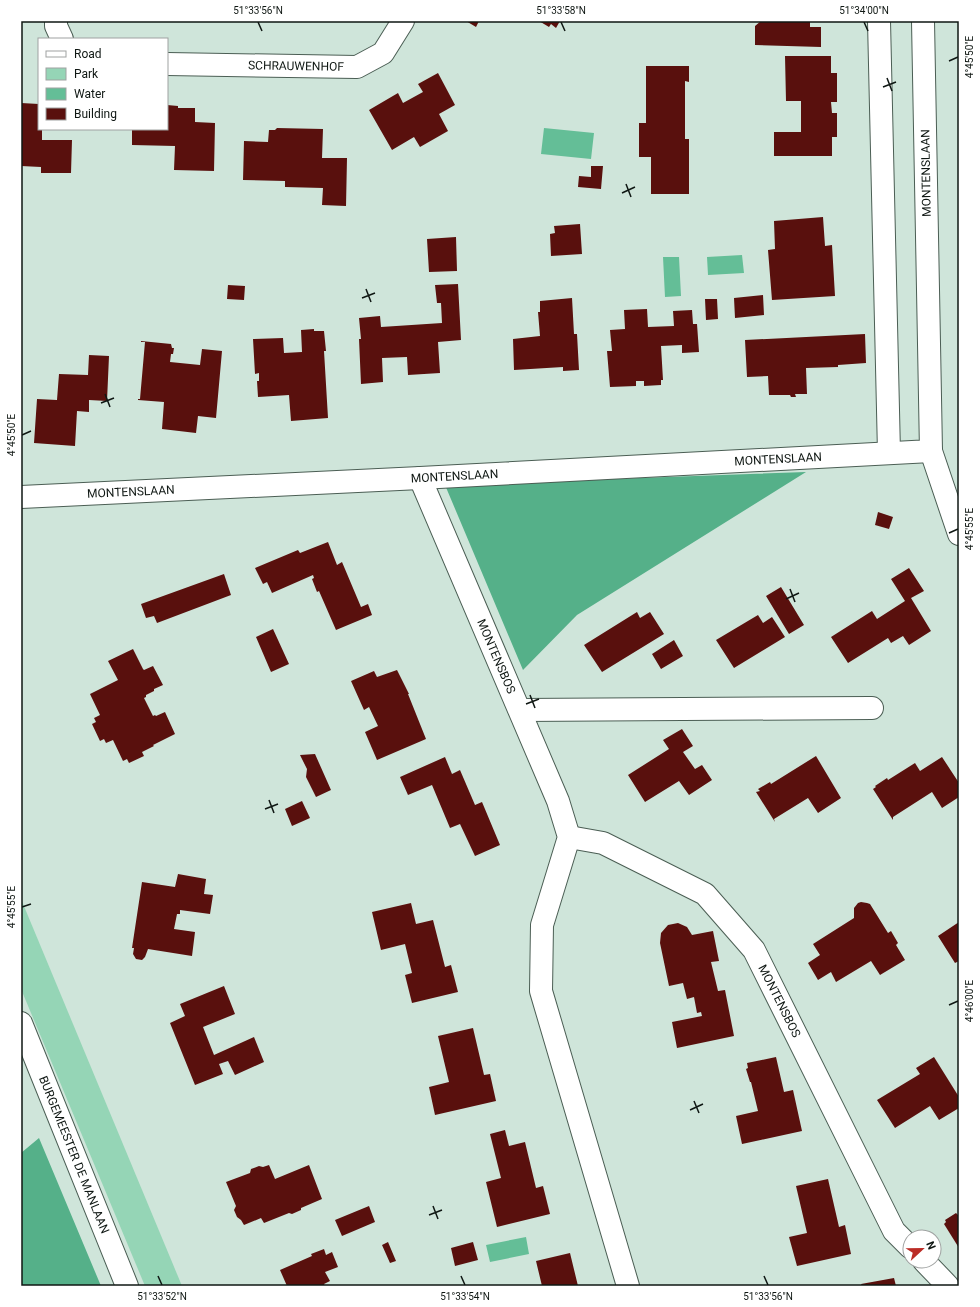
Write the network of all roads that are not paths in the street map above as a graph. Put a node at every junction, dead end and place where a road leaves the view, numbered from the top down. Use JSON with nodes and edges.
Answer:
{"nodes":[{"id":1,"x":56,"y":21,"type":"edge"},
{"id":2,"x":403,"y":21,"type":"edge"},
{"id":3,"x":879,"y":21,"type":"edge"},
{"id":4,"x":923,"y":21,"type":"edge"},
{"id":5,"x":62,"y":38,"type":"edge"},
{"id":6,"x":168,"y":64,"type":"edge"},
{"id":7,"x":931,"y":451,"type":"junction"},
{"id":8,"x":889,"y":453,"type":"junction"},
{"id":9,"x":420,"y":478,"type":"junction"},
{"id":10,"x":21,"y":497,"type":"edge"},
{"id":11,"x":959,"y":534,"type":"edge"},
{"id":12,"x":872,"y":708,"type":"dead end"},
{"id":13,"x":520,"y":710,"type":"junction"},
{"id":14,"x":569,"y":837,"type":"junction"},
{"id":15,"x":21,"y":1023,"type":"edge"},
{"id":16,"x":902,"y":1239,"type":"edge"},
{"id":17,"x":932,"y":1269,"type":"edge"},
{"id":18,"x":127,"y":1286,"type":"edge"},
{"id":19,"x":628,"y":1286,"type":"edge"},
{"id":20,"x":948,"y":1286,"type":"edge"}],
"edges":[{"from":1,"to":5,"type":"street"},
{"from":2,"to":6,"type":"street","name":"SCHRAUWENHOF"},
{"from":3,"to":8,"type":"street"},
{"from":4,"to":7,"type":"street","name":"MONTENSLAAN"},
{"from":7,"to":8,"type":"street","name":"MONTENSLAAN"},
{"from":7,"to":11,"type":"street"},
{"from":8,"to":9,"type":"street","name":"MONTENSLAAN"},
{"from":9,"to":10,"type":"street","name":"MONTENSLAAN"},
{"from":9,"to":13,"type":"street","name":"MONTENSBOS"},
{"from":12,"to":13,"type":"street"},
{"from":13,"to":14,"type":"street","name":"MONTENSBOS"},
{"from":14,"to":16,"type":"street","name":"MONTENSBOS"},
{"from":14,"to":19,"type":"street"},
{"from":15,"to":18,"type":"street","name":"BURGEMEESTER DE MANLAAN"},
{"from":17,"to":20,"type":"street"}]}
